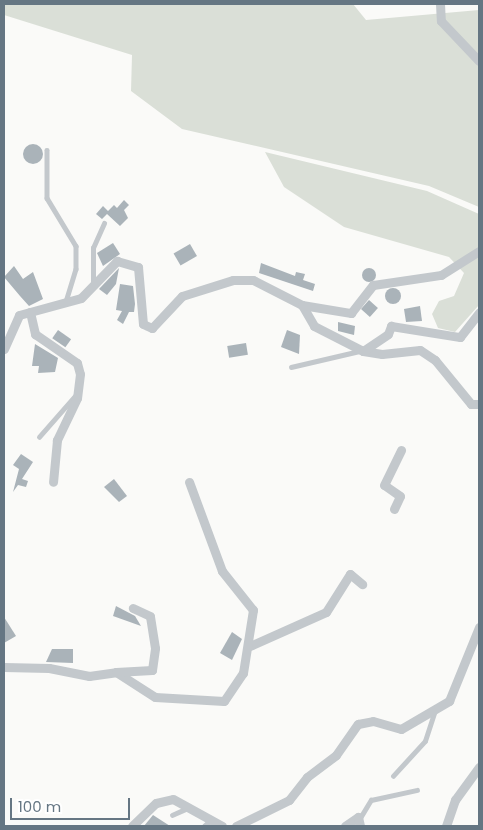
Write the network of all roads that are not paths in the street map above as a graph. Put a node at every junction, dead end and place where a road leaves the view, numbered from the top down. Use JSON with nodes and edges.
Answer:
{"nodes":[{"id":1,"x":440,"y":4,"type":"edge"},
{"id":2,"x":479,"y":61,"type":"edge"},
{"id":3,"x":47,"y":150,"type":"dead end"},
{"id":4,"x":104,"y":224,"type":"dead end"},
{"id":5,"x":479,"y":251,"type":"edge"},
{"id":6,"x":93,"y":285,"type":"junction"},
{"id":7,"x":66,"y":303,"type":"junction"},
{"id":8,"x":302,"y":305,"type":"junction"},
{"id":9,"x":30,"y":312,"type":"junction"},
{"id":10,"x":479,"y":314,"type":"edge"},
{"id":11,"x":4,"y":349,"type":"edge"},
{"id":12,"x":363,"y":351,"type":"junction"},
{"id":13,"x":290,"y":367,"type":"dead end"},
{"id":14,"x":77,"y":393,"type":"junction"},
{"id":15,"x":479,"y":404,"type":"edge"},
{"id":16,"x":39,"y":437,"type":"dead end"},
{"id":17,"x":401,"y":450,"type":"dead end"},
{"id":18,"x":53,"y":482,"type":"dead end"},
{"id":19,"x":189,"y":482,"type":"dead end"},
{"id":20,"x":394,"y":509,"type":"dead end"},
{"id":21,"x":362,"y":584,"type":"dead end"},
{"id":22,"x":133,"y":608,"type":"dead end"},
{"id":23,"x":479,"y":627,"type":"edge"},
{"id":24,"x":250,"y":646,"type":"junction"},
{"id":25,"x":4,"y":667,"type":"edge"},
{"id":26,"x":116,"y":672,"type":"junction"},
{"id":27,"x":436,"y":710,"type":"junction"},
{"id":28,"x":479,"y":767,"type":"edge"},
{"id":29,"x":394,"y":776,"type":"dead end"},
{"id":30,"x":417,"y":790,"type":"dead end"},
{"id":31,"x":189,"y":807,"type":"junction"},
{"id":32,"x":172,"y":815,"type":"dead end"},
{"id":33,"x":208,"y":823,"type":"edge"},
{"id":34,"x":360,"y":824,"type":"edge"},
{"id":35,"x":243,"y":825,"type":"edge"},
{"id":36,"x":132,"y":826,"type":"edge"},
{"id":37,"x":222,"y":826,"type":"edge"},
{"id":38,"x":345,"y":826,"type":"edge"},
{"id":39,"x":446,"y":826,"type":"edge"}],
"edges":[{"from":1,"to":2,"type":"street"},
{"from":3,"to":7,"type":"lane"},
{"from":4,"to":6,"type":"lane"},
{"from":5,"to":8,"type":"street"},
{"from":6,"to":7,"type":"street"},
{"from":6,"to":8,"type":"street"},
{"from":7,"to":9,"type":"street"},
{"from":8,"to":12,"type":"street"},
{"from":9,"to":11,"type":"street"},
{"from":9,"to":14,"type":"street"},
{"from":10,"to":12,"type":"street"},
{"from":12,"to":13,"type":"lane"},
{"from":12,"to":15,"type":"street"},
{"from":14,"to":16,"type":"lane"},
{"from":14,"to":18,"type":"street"},
{"from":17,"to":20,"type":"street"},
{"from":19,"to":24,"type":"street"},
{"from":21,"to":24,"type":"street"},
{"from":22,"to":26,"type":"street"},
{"from":23,"to":27,"type":"street"},
{"from":24,"to":26,"type":"street"},
{"from":25,"to":26,"type":"street"},
{"from":27,"to":29,"type":"lane"},
{"from":27,"to":35,"type":"street"},
{"from":28,"to":39,"type":"street"},
{"from":30,"to":34,"type":"lane"},
{"from":31,"to":32,"type":"lane"},
{"from":31,"to":33,"type":"street"},
{"from":31,"to":36,"type":"street"},
{"from":33,"to":37,"type":"street"},
{"from":34,"to":38,"type":"street"}]}
